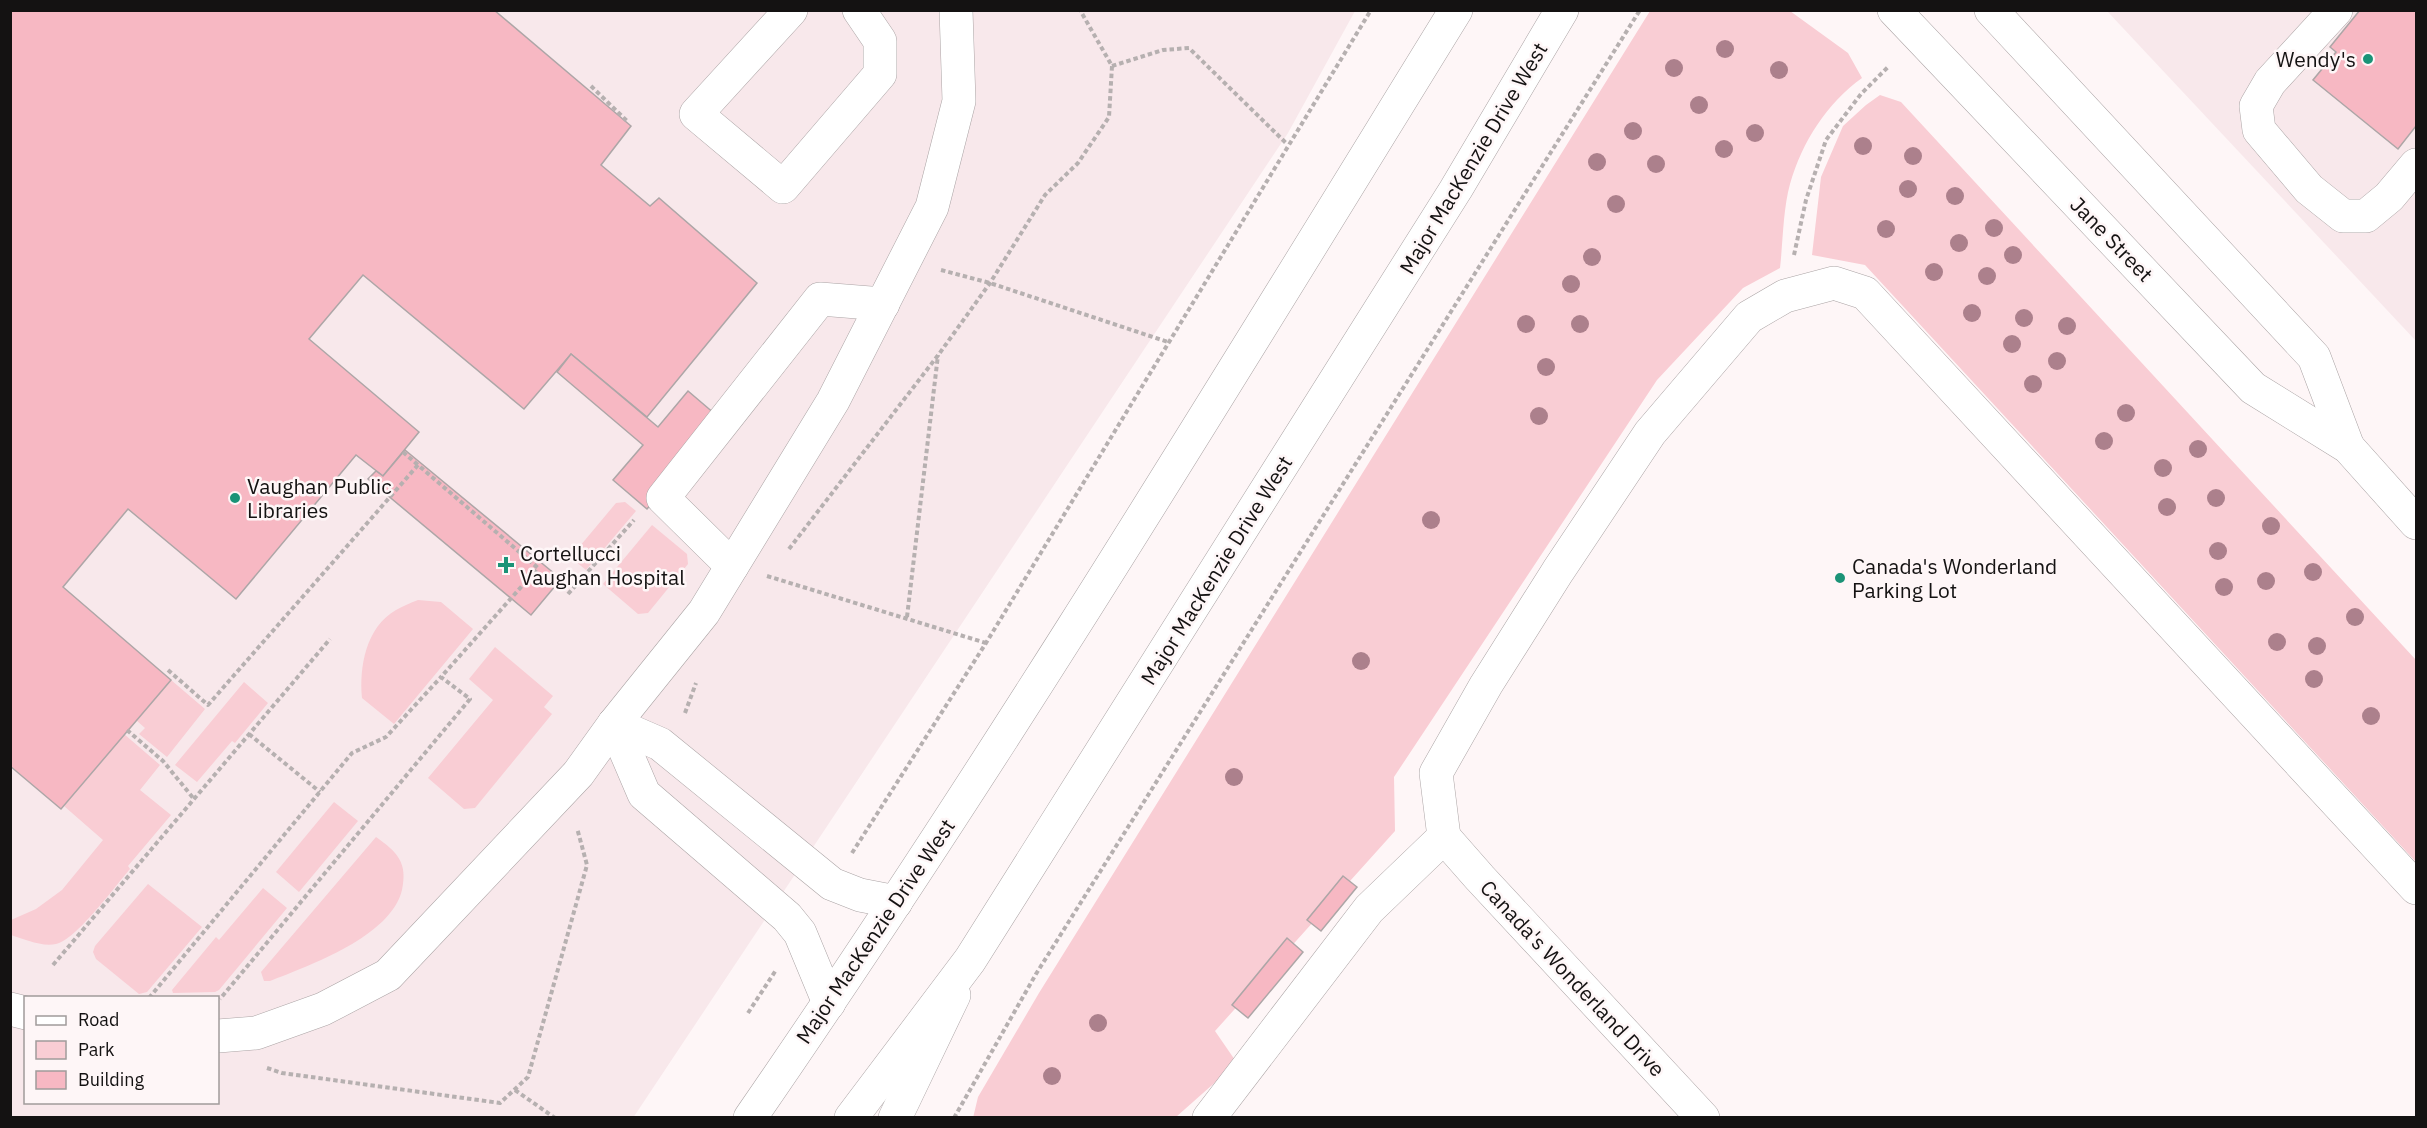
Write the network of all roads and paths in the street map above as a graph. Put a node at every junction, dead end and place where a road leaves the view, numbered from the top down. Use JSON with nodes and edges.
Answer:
{"nodes":[{"id":1,"x":791,"y":10,"type":"edge"},
{"id":2,"x":859,"y":10,"type":"edge"},
{"id":3,"x":956,"y":10,"type":"edge"},
{"id":4,"x":1080,"y":10,"type":"edge"},
{"id":5,"x":1371,"y":10,"type":"edge"},
{"id":6,"x":1456,"y":10,"type":"edge"},
{"id":7,"x":1562,"y":10,"type":"edge"},
{"id":8,"x":1640,"y":10,"type":"edge"},
{"id":9,"x":1894,"y":10,"type":"edge"},
{"id":10,"x":1991,"y":10,"type":"edge"},
{"id":11,"x":2336,"y":10,"type":"edge"},
{"id":12,"x":1112,"y":66,"type":"junction"},
{"id":13,"x":1888,"y":68,"type":"dead end"},
{"id":14,"x":591,"y":87,"type":"dead end"},
{"id":15,"x":628,"y":122,"type":"dead end"},
{"id":16,"x":1287,"y":144,"type":"junction"},
{"id":17,"x":2416,"y":165,"type":"edge"},
{"id":18,"x":905,"y":260,"type":"junction"},
{"id":19,"x":990,"y":283,"type":"junction"},
{"id":20,"x":1785,"y":296,"type":"junction"},
{"id":21,"x":883,"y":304,"type":"junction"},
{"id":22,"x":1167,"y":342,"type":"junction"},
{"id":23,"x":939,"y":354,"type":"junction"},
{"id":24,"x":2348,"y":447,"type":"junction"},
{"id":25,"x":403,"y":452,"type":"dead end"},
{"id":26,"x":418,"y":465,"type":"junction"},
{"id":27,"x":663,"y":498,"type":"junction"},
{"id":28,"x":2416,"y":523,"type":"edge"},
{"id":29,"x":782,"y":558,"type":"dead end"},
{"id":30,"x":732,"y":566,"type":"junction"},
{"id":31,"x":775,"y":567,"type":"dead end"},
{"id":32,"x":767,"y":576,"type":"junction"},
{"id":33,"x":761,"y":585,"type":"dead end"},
{"id":34,"x":568,"y":594,"type":"dead end"},
{"id":35,"x":907,"y":617,"type":"junction"},
{"id":36,"x":330,"y":639,"type":"dead end"},
{"id":37,"x":986,"y":643,"type":"junction"},
{"id":38,"x":168,"y":670,"type":"dead end"},
{"id":39,"x":441,"y":677,"type":"junction"},
{"id":40,"x":699,"y":678,"type":"dead end"},
{"id":41,"x":685,"y":713,"type":"dead end"},
{"id":42,"x":614,"y":724,"type":"junction"},
{"id":43,"x":127,"y":730,"type":"dead end"},
{"id":44,"x":249,"y":734,"type":"junction"},
{"id":45,"x":578,"y":774,"type":"junction"},
{"id":46,"x":320,"y":792,"type":"junction"},
{"id":47,"x":194,"y":799,"type":"junction"},
{"id":48,"x":1444,"y":837,"type":"junction"},
{"id":49,"x":832,"y":884,"type":"junction"},
{"id":50,"x":2416,"y":888,"type":"edge"},
{"id":51,"x":896,"y":902,"type":"junction"},
{"id":52,"x":800,"y":933,"type":"junction"},
{"id":53,"x":970,"y":960,"type":"junction"},
{"id":54,"x":53,"y":965,"type":"dead end"},
{"id":55,"x":151,"y":996,"type":"edge"},
{"id":56,"x":219,"y":1001,"type":"edge"},
{"id":57,"x":829,"y":1003,"type":"junction"},
{"id":58,"x":748,"y":1012,"type":"dead end"},
{"id":59,"x":219,"y":1036,"type":"edge"},
{"id":60,"x":263,"y":1067,"type":"dead end"},
{"id":61,"x":515,"y":1090,"type":"junction"},
{"id":62,"x":555,"y":1118,"type":"edge"},
{"id":63,"x":750,"y":1118,"type":"edge"},
{"id":64,"x":851,"y":1118,"type":"edge"},
{"id":65,"x":895,"y":1118,"type":"edge"},
{"id":66,"x":954,"y":1118,"type":"edge"},
{"id":67,"x":1209,"y":1118,"type":"edge"},
{"id":68,"x":1703,"y":1118,"type":"edge"}],
"edges":[{"from":1,"to":2,"type":"main road"},
{"from":3,"to":18,"type":"main road"},
{"from":4,"to":12,"type":"path"},
{"from":5,"to":16,"type":"path"},
{"from":6,"to":51,"type":"main road","name":"Major MacKenzie Drive West"},
{"from":7,"to":53,"type":"main road","name":"Major MacKenzie Drive West"},
{"from":8,"to":66,"type":"path"},
{"from":9,"to":24,"type":"main road","name":"Jane Street"},
{"from":10,"to":24,"type":"main road","name":"Jane Street"},
{"from":11,"to":17,"type":"main road"},
{"from":12,"to":16,"type":"path"},
{"from":12,"to":19,"type":"path"},
{"from":13,"to":20,"type":"path"},
{"from":14,"to":15,"type":"path"},
{"from":16,"to":22,"type":"path"},
{"from":18,"to":19,"type":"path"},
{"from":18,"to":21,"type":"main road"},
{"from":19,"to":22,"type":"path"},
{"from":19,"to":23,"type":"path"},
{"from":20,"to":48,"type":"main road"},
{"from":20,"to":50,"type":"main road"},
{"from":21,"to":27,"type":"main road"},
{"from":21,"to":30,"type":"main road"},
{"from":22,"to":37,"type":"path"},
{"from":23,"to":29,"type":"path"},
{"from":23,"to":35,"type":"path"},
{"from":24,"to":28,"type":"main road","name":"Jane Street"},
{"from":25,"to":26,"type":"path"},
{"from":26,"to":38,"type":"path"},
{"from":26,"to":39,"type":"path"},
{"from":27,"to":30,"type":"main road"},
{"from":27,"to":34,"type":"path"},
{"from":30,"to":32,"type":"path"},
{"from":30,"to":42,"type":"main road"},
{"from":31,"to":32,"type":"path"},
{"from":32,"to":33,"type":"path"},
{"from":32,"to":35,"type":"path"},
{"from":35,"to":37,"type":"path"},
{"from":36,"to":44,"type":"path"},
{"from":37,"to":49,"type":"path"},
{"from":39,"to":46,"type":"path"},
{"from":39,"to":56,"type":"path"},
{"from":40,"to":41,"type":"path"},
{"from":42,"to":45,"type":"main road"},
{"from":42,"to":49,"type":"main road"},
{"from":42,"to":52,"type":"main road"},
{"from":43,"to":47,"type":"path"},
{"from":44,"to":46,"type":"path"},
{"from":44,"to":47,"type":"path"},
{"from":45,"to":59,"type":"main road"},
{"from":45,"to":61,"type":"path"},
{"from":46,"to":55,"type":"path"},
{"from":47,"to":54,"type":"path"},
{"from":48,"to":67,"type":"main road"},
{"from":48,"to":68,"type":"main road","name":"Canada's Wonderland Drive"},
{"from":49,"to":51,"type":"main road"},
{"from":51,"to":57,"type":"main road","name":"Major MacKenzie Drive West"},
{"from":52,"to":57,"type":"main road"},
{"from":52,"to":58,"type":"path"},
{"from":53,"to":64,"type":"main road","name":"Major MacKenzie Drive West"},
{"from":53,"to":65,"type":"main road"},
{"from":57,"to":63,"type":"main road","name":"Major MacKenzie Drive West"},
{"from":60,"to":61,"type":"path"},
{"from":61,"to":62,"type":"path"}]}
